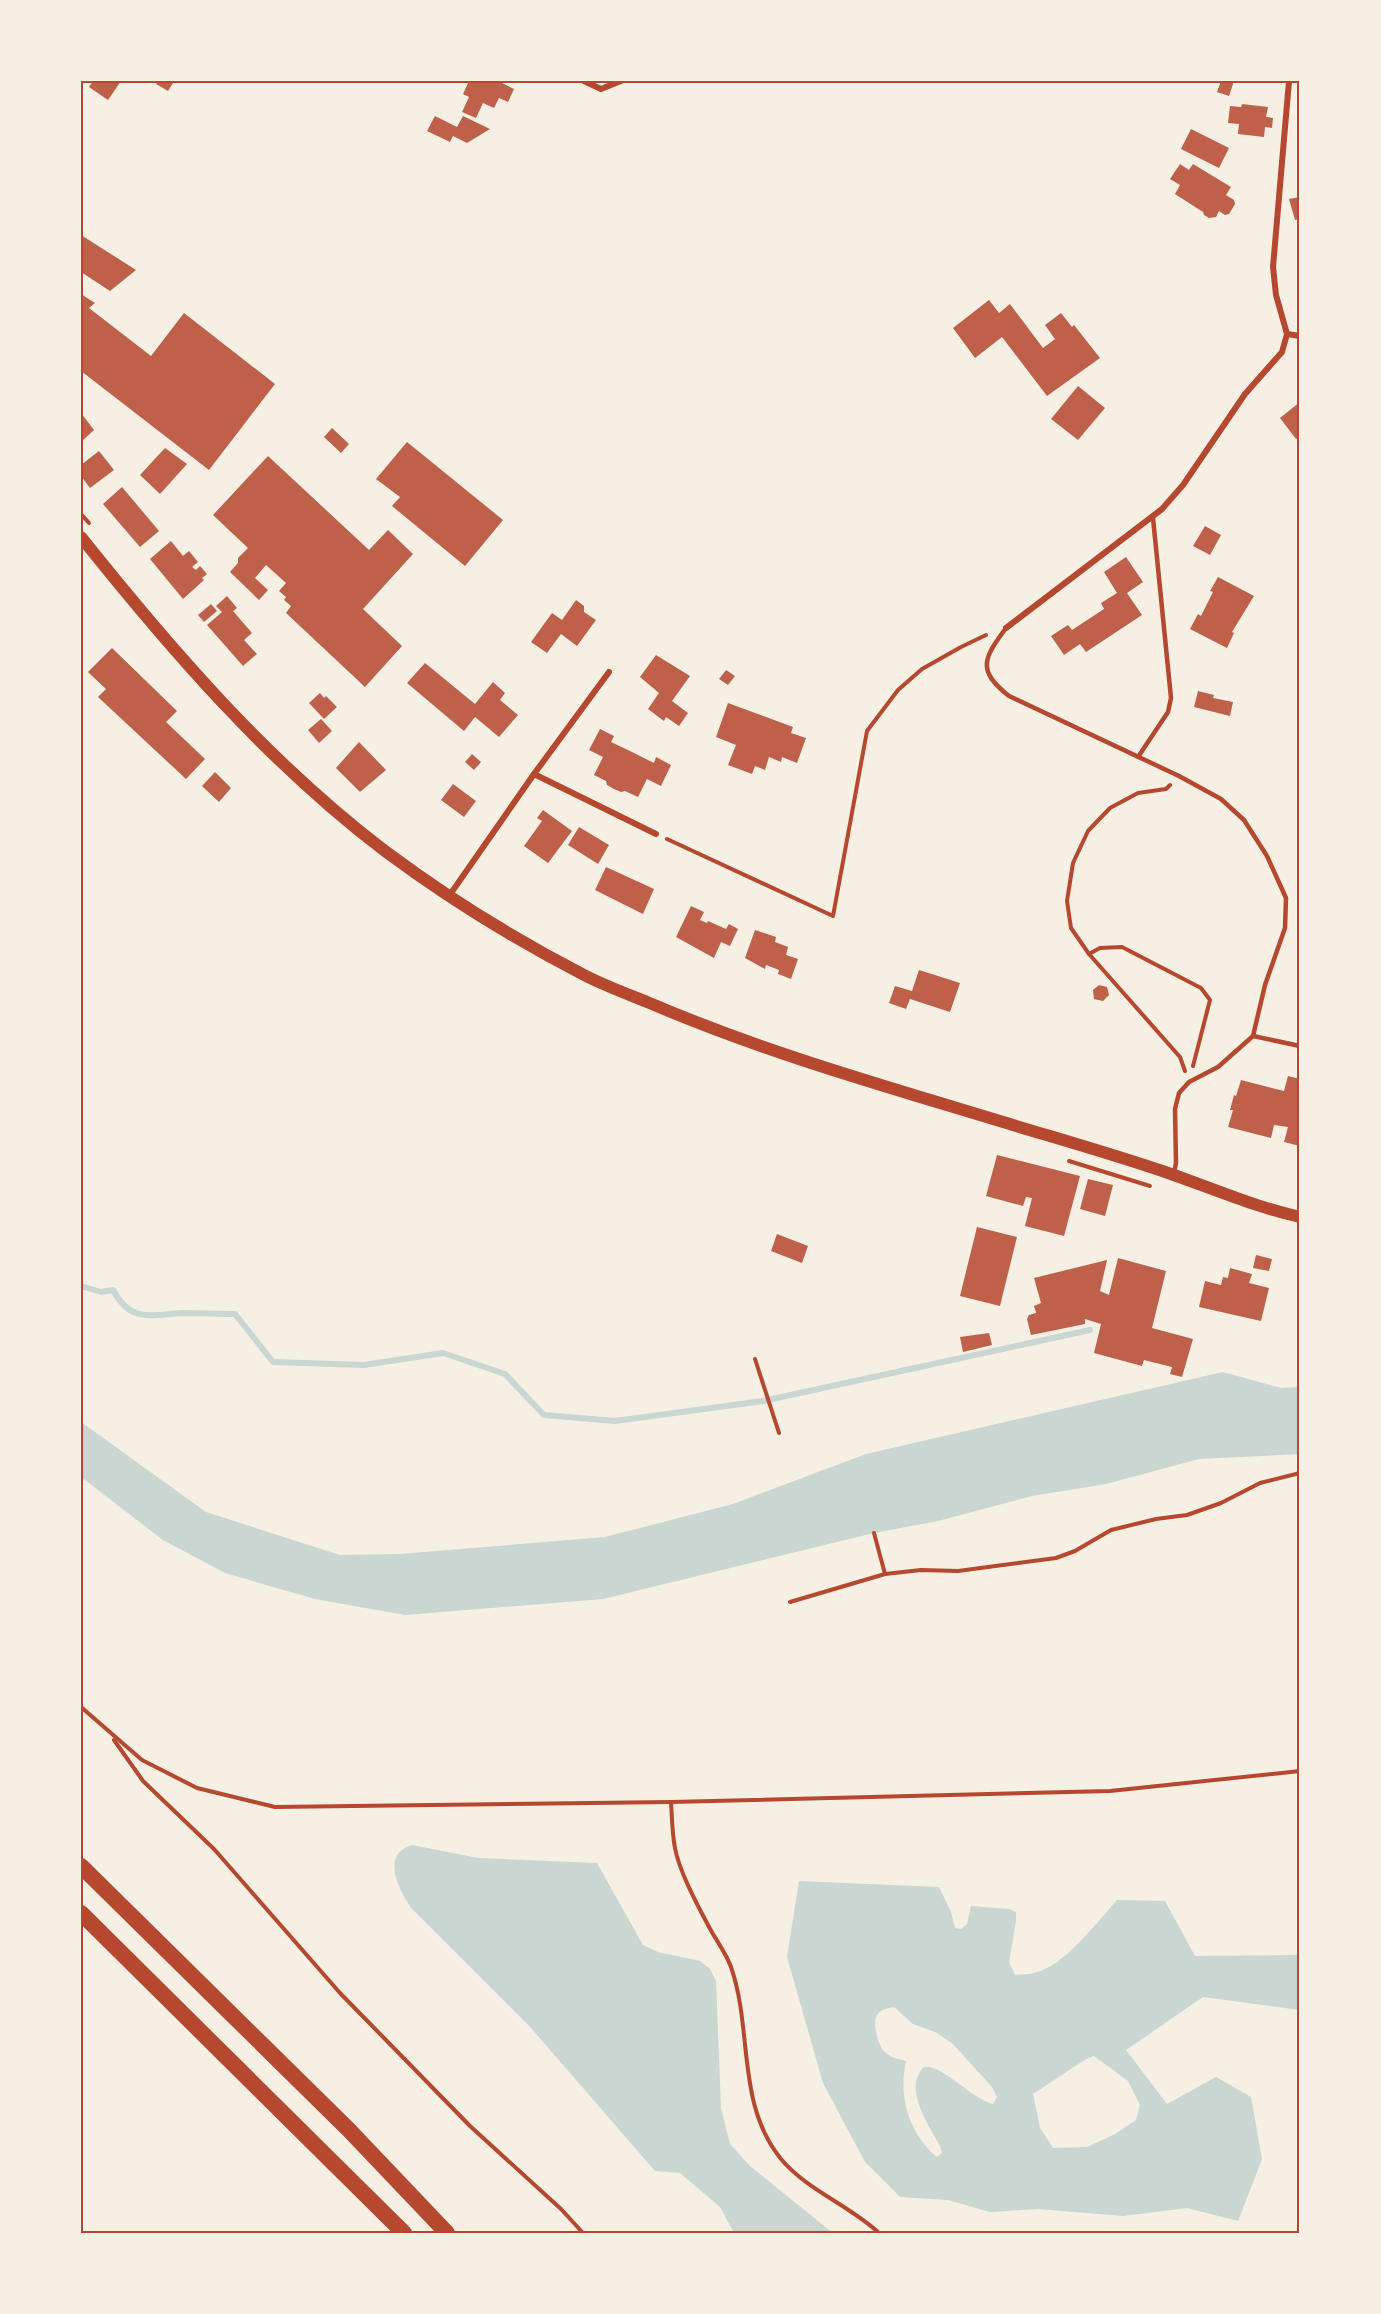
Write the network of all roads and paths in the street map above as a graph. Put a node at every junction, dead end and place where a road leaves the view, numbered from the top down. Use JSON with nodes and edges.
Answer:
{"nodes":[{"id":1,"x":584,"y":81,"type":"edge"},
{"id":2,"x":621,"y":81,"type":"edge"},
{"id":3,"x":1289,"y":81,"type":"edge"},
{"id":4,"x":1287,"y":334,"type":"junction"},
{"id":5,"x":1300,"y":336,"type":"edge"},
{"id":6,"x":81,"y":514,"type":"edge"},
{"id":7,"x":1153,"y":518,"type":"junction"},
{"id":8,"x":95,"y":531,"type":"dead end"},
{"id":9,"x":81,"y":537,"type":"edge"},
{"id":10,"x":1006,"y":628,"type":"junction"},
{"id":11,"x":609,"y":672,"type":"dead end"},
{"id":12,"x":1138,"y":757,"type":"junction"},
{"id":13,"x":534,"y":774,"type":"junction"},
{"id":14,"x":1179,"y":776,"type":"junction"},
{"id":15,"x":656,"y":834,"type":"joint"},
{"id":16,"x":449,"y":896,"type":"junction"},
{"id":17,"x":1089,"y":954,"type":"junction"},
{"id":18,"x":1253,"y":1036,"type":"junction"},
{"id":19,"x":1300,"y":1046,"type":"edge"},
{"id":20,"x":1189,"y":1082,"type":"junction"},
{"id":21,"x":1064,"y":1159,"type":"dead end"},
{"id":22,"x":1173,"y":1175,"type":"junction"},
{"id":23,"x":1155,"y":1188,"type":"dead end"},
{"id":24,"x":1300,"y":1218,"type":"edge"},
{"id":25,"x":755,"y":1359,"type":"dead end"},
{"id":26,"x":779,"y":1433,"type":"dead end"},
{"id":27,"x":1300,"y":1473,"type":"edge"},
{"id":28,"x":874,"y":1533,"type":"dead end"},
{"id":29,"x":885,"y":1574,"type":"junction"},
{"id":30,"x":790,"y":1602,"type":"dead end"},
{"id":31,"x":81,"y":1707,"type":"edge"},
{"id":32,"x":110,"y":1734,"type":"junction"},
{"id":33,"x":1300,"y":1771,"type":"edge"},
{"id":34,"x":671,"y":1802,"type":"junction"},
{"id":35,"x":81,"y":1866,"type":"edge"},
{"id":36,"x":81,"y":1913,"type":"edge"},
{"id":37,"x":404,"y":2233,"type":"edge"},
{"id":38,"x":447,"y":2233,"type":"edge"},
{"id":39,"x":583,"y":2233,"type":"edge"},
{"id":40,"x":879,"y":2233,"type":"edge"}],
"edges":[{"from":1,"to":2,"type":"street"},
{"from":3,"to":4,"type":"street"},
{"from":4,"to":5,"type":"street"},
{"from":4,"to":7,"type":"street"},
{"from":6,"to":8,"type":"path"},
{"from":7,"to":10,"type":"street"},
{"from":7,"to":12,"type":"lane"},
{"from":9,"to":16,"type":"main road"},
{"from":10,"to":12,"type":"lane"},
{"from":10,"to":15,"type":"path"},
{"from":11,"to":13,"type":"street"},
{"from":12,"to":14,"type":"lane"},
{"from":13,"to":15,"type":"street"},
{"from":13,"to":16,"type":"street"},
{"from":14,"to":17,"type":"path"},
{"from":14,"to":18,"type":"lane"},
{"from":16,"to":22,"type":"main road"},
{"from":17,"to":20,"type":"path"},
{"from":17,"to":20,"type":"path"},
{"from":18,"to":19,"type":"lane"},
{"from":18,"to":20,"type":"lane"},
{"from":20,"to":22,"type":"lane"},
{"from":21,"to":23,"type":"path"},
{"from":22,"to":24,"type":"main road"},
{"from":25,"to":26,"type":"path"},
{"from":27,"to":29,"type":"path"},
{"from":28,"to":29,"type":"path"},
{"from":29,"to":30,"type":"path"},
{"from":31,"to":32,"type":"path"},
{"from":32,"to":34,"type":"path"},
{"from":32,"to":39,"type":"path"},
{"from":33,"to":34,"type":"path"},
{"from":34,"to":40,"type":"path"},
{"from":35,"to":38,"type":"highway"},
{"from":36,"to":37,"type":"highway"}]}
